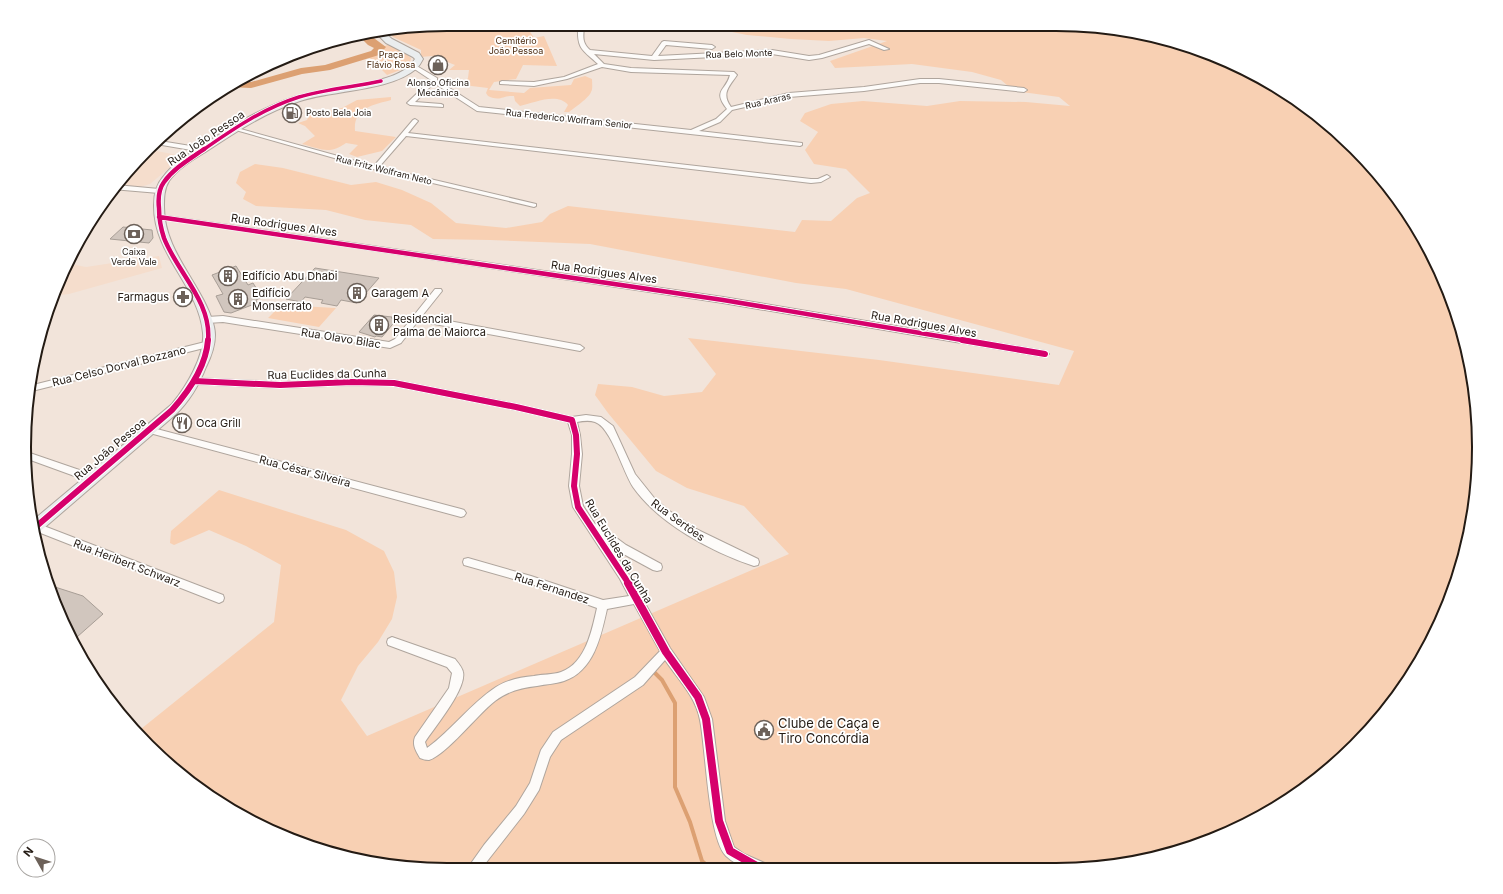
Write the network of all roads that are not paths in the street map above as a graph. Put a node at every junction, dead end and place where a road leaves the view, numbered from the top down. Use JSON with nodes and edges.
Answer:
{"nodes":[{"id":1,"x":581,"y":31,"type":"edge"},
{"id":2,"x":383,"y":37,"type":"edge"},
{"id":3,"x":712,"y":47,"type":"dead end"},
{"id":4,"x":886,"y":49,"type":"dead end"},
{"id":5,"x":589,"y":52,"type":"junction"},
{"id":6,"x":654,"y":58,"type":"junction"},
{"id":7,"x":602,"y":65,"type":"junction"},
{"id":8,"x":415,"y":67,"type":"junction"},
{"id":9,"x":434,"y":79,"type":"junction"},
{"id":10,"x":502,"y":83,"type":"dead end"},
{"id":11,"x":1024,"y":90,"type":"dead end"},
{"id":12,"x":441,"y":106,"type":"dead end"},
{"id":13,"x":730,"y":109,"type":"junction"},
{"id":14,"x":415,"y":121,"type":"dead end"},
{"id":15,"x":235,"y":129,"type":"junction"},
{"id":16,"x":692,"y":132,"type":"junction"},
{"id":17,"x":404,"y":134,"type":"junction"},
{"id":18,"x":163,"y":144,"type":"edge"},
{"id":19,"x":800,"y":144,"type":"dead end"},
{"id":20,"x":202,"y":150,"type":"junction"},
{"id":21,"x":375,"y":168,"type":"junction"},
{"id":22,"x":827,"y":177,"type":"dead end"},
{"id":23,"x":122,"y":188,"type":"edge"},
{"id":24,"x":159,"y":191,"type":"junction"},
{"id":25,"x":534,"y":205,"type":"dead end"},
{"id":26,"x":159,"y":217,"type":"junction"},
{"id":27,"x":438,"y":291,"type":"dead end"},
{"id":28,"x":417,"y":318,"type":"junction"},
{"id":29,"x":207,"y":320,"type":"junction"},
{"id":30,"x":209,"y":344,"type":"junction"},
{"id":31,"x":580,"y":348,"type":"dead end"},
{"id":32,"x":1045,"y":354,"type":"dead end"},
{"id":33,"x":194,"y":381,"type":"junction"},
{"id":34,"x":36,"y":387,"type":"edge"},
{"id":35,"x":572,"y":420,"type":"junction"},
{"id":36,"x":149,"y":430,"type":"junction"},
{"id":37,"x":31,"y":456,"type":"edge"},
{"id":38,"x":91,"y":478,"type":"junction"},
{"id":39,"x":461,"y":513,"type":"dead end"},
{"id":40,"x":590,"y":524,"type":"junction"},
{"id":41,"x":39,"y":525,"type":"edge"},
{"id":42,"x":40,"y":531,"type":"edge"},
{"id":43,"x":468,"y":562,"type":"dead end"},
{"id":44,"x":754,"y":562,"type":"dead end"},
{"id":45,"x":657,"y":567,"type":"dead end"},
{"id":46,"x":219,"y":598,"type":"dead end"},
{"id":47,"x":637,"y":599,"type":"junction"},
{"id":48,"x":603,"y":605,"type":"junction"},
{"id":49,"x":392,"y":642,"type":"dead end"},
{"id":50,"x":666,"y":652,"type":"junction"},
{"id":51,"x":478,"y":863,"type":"edge"},
{"id":52,"x":750,"y":863,"type":"edge"}],
"edges":[{"from":1,"to":5,"type":"street"},
{"from":2,"to":8,"type":"main road"},
{"from":3,"to":6,"type":"street"},
{"from":4,"to":6,"type":"street","name":"Rua Belo Monte"},
{"from":5,"to":6,"type":"street","name":"Rua Belo Monte"},
{"from":5,"to":7,"type":"street"},
{"from":7,"to":10,"type":"street"},
{"from":7,"to":13,"type":"street","name":"Rua Araras"},
{"from":8,"to":9,"type":"street","name":"Rua Frederico Wolfram Senior"},
{"from":8,"to":15,"type":"main road","name":"Rua João Pessoa"},
{"from":9,"to":12,"type":"street"},
{"from":9,"to":16,"type":"street","name":"Rua Frederico Wolfram Senior"},
{"from":11,"to":13,"type":"street","name":"Rua Araras"},
{"from":13,"to":16,"type":"street","name":"Rua Frederico Wolfram Senior"},
{"from":14,"to":17,"type":"street"},
{"from":15,"to":20,"type":"main road","name":"Rua João Pessoa"},
{"from":15,"to":21,"type":"street","name":"Rua Fritz Wolfram Neto"},
{"from":16,"to":19,"type":"street"},
{"from":17,"to":21,"type":"street"},
{"from":17,"to":22,"type":"street"},
{"from":18,"to":20,"type":"street"},
{"from":20,"to":24,"type":"main road","name":"Rua João Pessoa"},
{"from":21,"to":25,"type":"street","name":"Rua Fritz Wolfram Neto"},
{"from":23,"to":24,"type":"street"},
{"from":24,"to":26,"type":"main road","name":"Rua João Pessoa"},
{"from":26,"to":29,"type":"main road","name":"Rua João Pessoa"},
{"from":26,"to":32,"type":"street","name":"Rua Rodrigues Alves"},
{"from":27,"to":28,"type":"street"},
{"from":28,"to":29,"type":"street","name":"Rua Olavo Bilac"},
{"from":28,"to":31,"type":"street"},
{"from":29,"to":30,"type":"main road","name":"Rua João Pessoa"},
{"from":30,"to":33,"type":"main road","name":"Rua João Pessoa"},
{"from":30,"to":34,"type":"street","name":"Rua Celso Dorval Bozzano"},
{"from":33,"to":35,"type":"street","name":"Rua Euclides da Cunha"},
{"from":33,"to":36,"type":"main road","name":"Rua João Pessoa"},
{"from":35,"to":40,"type":"street","name":"Rua Euclides da Cunha"},
{"from":35,"to":44,"type":"street","name":"Rua Sertões"},
{"from":36,"to":38,"type":"main road","name":"Rua João Pessoa"},
{"from":36,"to":39,"type":"street","name":"Rua César Silveira"},
{"from":37,"to":38,"type":"street"},
{"from":38,"to":41,"type":"main road","name":"Rua João Pessoa"},
{"from":40,"to":45,"type":"street"},
{"from":40,"to":47,"type":"street","name":"Rua Euclides da Cunha"},
{"from":42,"to":46,"type":"street","name":"Rua Heribert Schwarz"},
{"from":43,"to":48,"type":"street","name":"Rua Fernandez"},
{"from":47,"to":48,"type":"street","name":"Rua Fernandez"},
{"from":47,"to":50,"type":"street","name":"Rua Euclides da Cunha"},
{"from":48,"to":49,"type":"street"},
{"from":50,"to":51,"type":"street"},
{"from":50,"to":52,"type":"street","name":"Rua Euclides da Cunha"}]}
